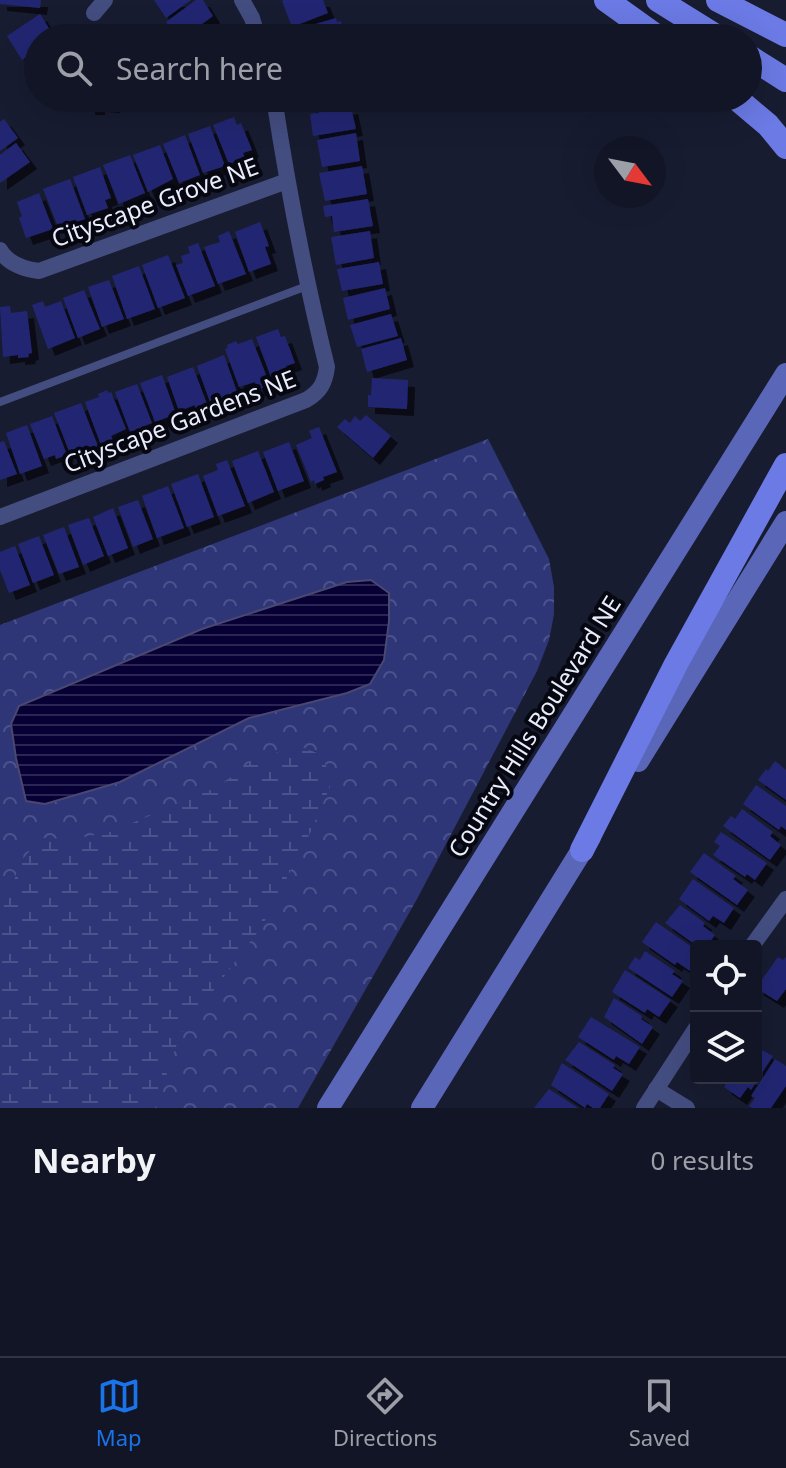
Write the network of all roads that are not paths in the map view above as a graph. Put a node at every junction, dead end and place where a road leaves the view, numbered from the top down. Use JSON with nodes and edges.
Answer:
{"nodes":[{"id":1,"x":242,"y":0,"type":"edge"},
{"id":2,"x":606,"y":0,"type":"edge"},
{"id":3,"x":658,"y":0,"type":"edge"},
{"id":4,"x":718,"y":0,"type":"edge"},
{"id":5,"x":254,"y":24,"type":"edge"},
{"id":6,"x":639,"y":24,"type":"edge"},
{"id":7,"x":697,"y":24,"type":"edge"},
{"id":8,"x":786,"y":35,"type":"edge"},
{"id":9,"x":762,"y":65,"type":"edge"},
{"id":10,"x":786,"y":80,"type":"edge"},
{"id":11,"x":276,"y":112,"type":"edge"},
{"id":12,"x":753,"y":112,"type":"edge"},
{"id":13,"x":786,"y":147,"type":"edge"},
{"id":14,"x":287,"y":181,"type":"junction"},
{"id":15,"x":0,"y":250,"type":"edge"},
{"id":16,"x":307,"y":286,"type":"junction"},
{"id":17,"x":786,"y":374,"type":"edge"},
{"id":18,"x":0,"y":402,"type":"edge"},
{"id":19,"x":786,"y":465,"type":"edge"},
{"id":20,"x":0,"y":517,"type":"edge"},
{"id":21,"x":786,"y":522,"type":"edge"},
{"id":22,"x":582,"y":850,"type":"junction"},
{"id":23,"x":785,"y":902,"type":"edge"},
{"id":24,"x":756,"y":940,"type":"edge"},
{"id":25,"x":690,"y":1037,"type":"edge"},
{"id":26,"x":656,"y":1089,"type":"junction"},
{"id":27,"x":328,"y":1108,"type":"edge"},
{"id":28,"x":422,"y":1108,"type":"edge"},
{"id":29,"x":644,"y":1108,"type":"edge"},
{"id":30,"x":687,"y":1108,"type":"edge"}],
"edges":[{"from":1,"to":5,"type":"street"},
{"from":2,"to":6,"type":"main road"},
{"from":3,"to":7,"type":"main road"},
{"from":4,"to":8,"type":"main road"},
{"from":9,"to":10,"type":"main road"},
{"from":11,"to":14,"type":"street","name":"Cityscape Gardens NE"},
{"from":12,"to":13,"type":"main road"},
{"from":14,"to":15,"type":"street","name":"Cityscape Grove NE"},
{"from":14,"to":16,"type":"street","name":"Cityscape Gardens NE"},
{"from":16,"to":18,"type":"lane"},
{"from":16,"to":20,"type":"street","name":"Cityscape Gardens NE"},
{"from":17,"to":27,"type":"main road","name":"Country Hills Boulevard NE"},
{"from":19,"to":22,"type":"main road"},
{"from":21,"to":22,"type":"main road"},
{"from":22,"to":28,"type":"main road"},
{"from":23,"to":24,"type":"street"},
{"from":25,"to":26,"type":"street"},
{"from":26,"to":29,"type":"street"},
{"from":26,"to":30,"type":"street"}]}
